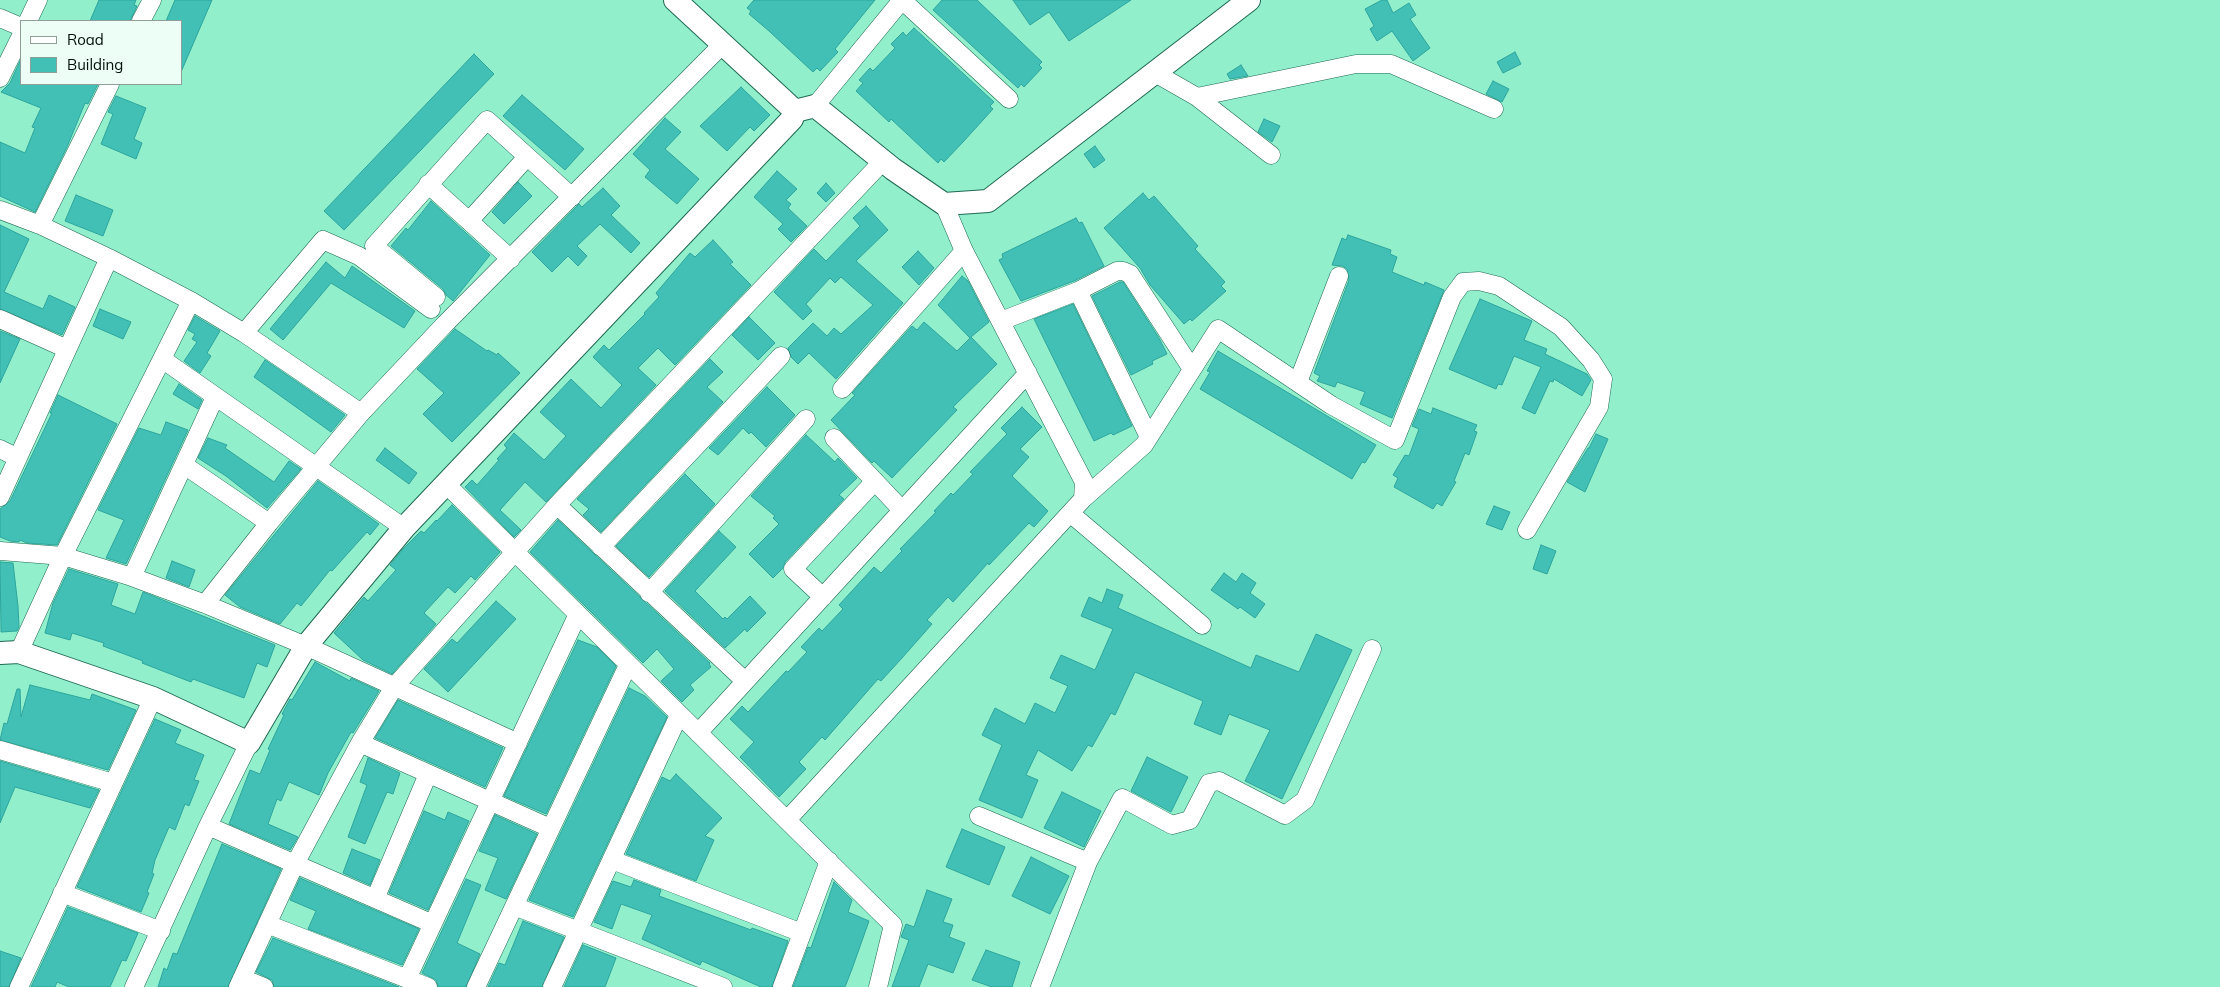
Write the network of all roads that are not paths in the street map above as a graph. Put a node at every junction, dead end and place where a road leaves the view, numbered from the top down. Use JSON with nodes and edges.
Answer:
{"nodes":[{"id":1,"x":38,"y":0,"type":"edge"},
{"id":2,"x":152,"y":0,"type":"edge"},
{"id":3,"x":674,"y":0,"type":"edge"},
{"id":4,"x":902,"y":0,"type":"edge"},
{"id":5,"x":1249,"y":0,"type":"edge"},
{"id":6,"x":0,"y":18,"type":"edge"},
{"id":7,"x":28,"y":20,"type":"edge"},
{"id":8,"x":142,"y":20,"type":"edge"},
{"id":9,"x":20,"y":27,"type":"edge"},
{"id":10,"x":20,"y":38,"type":"edge"},
{"id":11,"x":722,"y":45,"type":"junction"},
{"id":12,"x":1155,"y":73,"type":"junction"},
{"id":13,"x":0,"y":78,"type":"edge"},
{"id":14,"x":110,"y":85,"type":"edge"},
{"id":15,"x":1198,"y":97,"type":"junction"},
{"id":16,"x":1009,"y":100,"type":"dead end"},
{"id":17,"x":805,"y":108,"type":"junction"},
{"id":18,"x":1494,"y":109,"type":"dead end"},
{"id":19,"x":1271,"y":155,"type":"dead end"},
{"id":20,"x":527,"y":156,"type":"junction"},
{"id":21,"x":883,"y":161,"type":"junction"},
{"id":22,"x":428,"y":184,"type":"junction"},
{"id":23,"x":572,"y":198,"type":"junction"},
{"id":24,"x":944,"y":204,"type":"junction"},
{"id":25,"x":0,"y":210,"type":"edge"},
{"id":26,"x":470,"y":221,"type":"junction"},
{"id":27,"x":40,"y":226,"type":"junction"},
{"id":28,"x":964,"y":251,"type":"junction"},
{"id":29,"x":109,"y":258,"type":"junction"},
{"id":30,"x":511,"y":259,"type":"junction"},
{"id":31,"x":1339,"y":276,"type":"dead end"},
{"id":32,"x":1078,"y":291,"type":"junction"},
{"id":33,"x":192,"y":301,"type":"junction"},
{"id":34,"x":0,"y":319,"type":"edge"},
{"id":35,"x":1001,"y":321,"type":"junction"},
{"id":36,"x":244,"y":333,"type":"junction"},
{"id":37,"x":67,"y":349,"type":"junction"},
{"id":38,"x":781,"y":356,"type":"dead end"},
{"id":39,"x":162,"y":359,"type":"junction"},
{"id":40,"x":1192,"y":369,"type":"junction"},
{"id":41,"x":1028,"y":373,"type":"junction"},
{"id":42,"x":1298,"y":382,"type":"junction"},
{"id":43,"x":842,"y":389,"type":"dead end"},
{"id":44,"x":215,"y":397,"type":"junction"},
{"id":45,"x":362,"y":413,"type":"junction"},
{"id":46,"x":806,"y":420,"type":"dead end"},
{"id":47,"x":1149,"y":437,"type":"junction"},
{"id":48,"x":834,"y":438,"type":"dead end"},
{"id":49,"x":0,"y":450,"type":"edge"},
{"id":50,"x":18,"y":458,"type":"junction"},
{"id":51,"x":184,"y":465,"type":"junction"},
{"id":52,"x":316,"y":468,"type":"junction"},
{"id":53,"x":875,"y":481,"type":"junction"},
{"id":54,"x":446,"y":484,"type":"junction"},
{"id":55,"x":0,"y":497,"type":"edge"},
{"id":56,"x":1083,"y":499,"type":"junction"},
{"id":57,"x":556,"y":506,"type":"junction"},
{"id":58,"x":902,"y":510,"type":"junction"},
{"id":59,"x":1070,"y":513,"type":"junction"},
{"id":60,"x":268,"y":523,"type":"junction"},
{"id":61,"x":404,"y":528,"type":"junction"},
{"id":62,"x":1527,"y":530,"type":"dead end"},
{"id":63,"x":601,"y":547,"type":"junction"},
{"id":64,"x":0,"y":551,"type":"edge"},
{"id":65,"x":515,"y":554,"type":"junction"},
{"id":66,"x":63,"y":556,"type":"junction"},
{"id":67,"x":132,"y":577,"type":"junction"},
{"id":68,"x":650,"y":593,"type":"junction"},
{"id":69,"x":823,"y":597,"type":"junction"},
{"id":70,"x":205,"y":604,"type":"junction"},
{"id":71,"x":577,"y":616,"type":"junction"},
{"id":72,"x":1202,"y":625,"type":"dead end"},
{"id":73,"x":306,"y":646,"type":"junction"},
{"id":74,"x":1372,"y":649,"type":"dead end"},
{"id":75,"x":6,"y":656,"type":"edge"},
{"id":76,"x":628,"y":665,"type":"junction"},
{"id":77,"x":745,"y":681,"type":"junction"},
{"id":78,"x":394,"y":687,"type":"junction"},
{"id":79,"x":153,"y":698,"type":"junction"},
{"id":80,"x":679,"y":715,"type":"junction"},
{"id":81,"x":698,"y":733,"type":"junction"},
{"id":82,"x":249,"y":743,"type":"junction"},
{"id":83,"x":518,"y":743,"type":"junction"},
{"id":84,"x":360,"y":744,"type":"junction"},
{"id":85,"x":0,"y":750,"type":"edge"},
{"id":86,"x":428,"y":774,"type":"junction"},
{"id":87,"x":113,"y":783,"type":"junction"},
{"id":88,"x":490,"y":802,"type":"junction"},
{"id":89,"x":979,"y":816,"type":"dead end"},
{"id":90,"x":787,"y":820,"type":"junction"},
{"id":91,"x":208,"y":826,"type":"junction"},
{"id":92,"x":550,"y":828,"type":"junction"},
{"id":93,"x":612,"y":860,"type":"junction"},
{"id":94,"x":829,"y":861,"type":"junction"},
{"id":95,"x":1088,"y":862,"type":"junction"},
{"id":96,"x":295,"y":864,"type":"junction"},
{"id":97,"x":62,"y":892,"type":"junction"},
{"id":98,"x":375,"y":899,"type":"junction"},
{"id":99,"x":514,"y":906,"type":"junction"},
{"id":100,"x":267,"y":924,"type":"junction"},
{"id":101,"x":433,"y":924,"type":"junction"},
{"id":102,"x":161,"y":931,"type":"junction"},
{"id":103,"x":578,"y":931,"type":"junction"},
{"id":104,"x":802,"y":933,"type":"junction"},
{"id":105,"x":407,"y":978,"type":"junction"},
{"id":106,"x":240,"y":983,"type":"edge"},
{"id":107,"x":713,"y":985,"type":"edge"},
{"id":108,"x":19,"y":987,"type":"edge"},
{"id":109,"x":134,"y":987,"type":"edge"},
{"id":110,"x":264,"y":987,"type":"edge"},
{"id":111,"x":428,"y":987,"type":"edge"},
{"id":112,"x":476,"y":987,"type":"edge"},
{"id":113,"x":552,"y":987,"type":"edge"},
{"id":114,"x":782,"y":987,"type":"edge"},
{"id":115,"x":878,"y":987,"type":"edge"},
{"id":116,"x":1040,"y":987,"type":"edge"}],
"edges":[{"from":1,"to":7,"type":"street"},
{"from":2,"to":8,"type":"street"},
{"from":3,"to":11,"type":"street"},
{"from":4,"to":16,"type":"street"},
{"from":4,"to":17,"type":"street"},
{"from":5,"to":12,"type":"street"},
{"from":6,"to":9,"type":"street"},
{"from":10,"to":13,"type":"street"},
{"from":11,"to":17,"type":"street"},
{"from":11,"to":23,"type":"street"},
{"from":12,"to":15,"type":"street"},
{"from":12,"to":24,"type":"street"},
{"from":14,"to":27,"type":"street"},
{"from":15,"to":18,"type":"street"},
{"from":15,"to":19,"type":"street"},
{"from":17,"to":21,"type":"street"},
{"from":17,"to":54,"type":"street"},
{"from":20,"to":22,"type":"street"},
{"from":20,"to":23,"type":"street"},
{"from":20,"to":26,"type":"street"},
{"from":21,"to":24,"type":"street"},
{"from":21,"to":57,"type":"street"},
{"from":22,"to":26,"type":"street"},
{"from":22,"to":36,"type":"street"},
{"from":23,"to":30,"type":"street"},
{"from":24,"to":28,"type":"street"},
{"from":25,"to":27,"type":"street"},
{"from":26,"to":30,"type":"street"},
{"from":27,"to":29,"type":"street"},
{"from":28,"to":35,"type":"street"},
{"from":28,"to":43,"type":"street"},
{"from":29,"to":33,"type":"street"},
{"from":29,"to":37,"type":"street"},
{"from":30,"to":45,"type":"street"},
{"from":31,"to":42,"type":"street"},
{"from":32,"to":35,"type":"street"},
{"from":32,"to":40,"type":"street"},
{"from":32,"to":47,"type":"street"},
{"from":33,"to":36,"type":"street"},
{"from":33,"to":39,"type":"street"},
{"from":34,"to":37,"type":"street"},
{"from":35,"to":41,"type":"street"},
{"from":36,"to":45,"type":"street"},
{"from":37,"to":50,"type":"street"},
{"from":38,"to":63,"type":"street"},
{"from":39,"to":44,"type":"street"},
{"from":39,"to":66,"type":"street"},
{"from":40,"to":42,"type":"street"},
{"from":40,"to":47,"type":"street"},
{"from":41,"to":56,"type":"street"},
{"from":41,"to":58,"type":"street"},
{"from":42,"to":62,"type":"street"},
{"from":44,"to":51,"type":"street"},
{"from":44,"to":52,"type":"street"},
{"from":45,"to":52,"type":"street"},
{"from":46,"to":68,"type":"street"},
{"from":47,"to":56,"type":"street"},
{"from":48,"to":53,"type":"street"},
{"from":49,"to":50,"type":"street"},
{"from":50,"to":55,"type":"street"},
{"from":51,"to":60,"type":"street"},
{"from":51,"to":67,"type":"street"},
{"from":52,"to":60,"type":"street"},
{"from":52,"to":61,"type":"street"},
{"from":53,"to":58,"type":"street"},
{"from":53,"to":69,"type":"street"},
{"from":54,"to":61,"type":"street"},
{"from":54,"to":65,"type":"street"},
{"from":56,"to":59,"type":"street"},
{"from":57,"to":63,"type":"street"},
{"from":57,"to":65,"type":"street"},
{"from":58,"to":69,"type":"street"},
{"from":59,"to":72,"type":"street"},
{"from":59,"to":90,"type":"street"},
{"from":60,"to":70,"type":"street"},
{"from":61,"to":73,"type":"street"},
{"from":63,"to":68,"type":"street"},
{"from":64,"to":66,"type":"street"},
{"from":65,"to":71,"type":"street"},
{"from":65,"to":78,"type":"street"},
{"from":66,"to":67,"type":"street"},
{"from":66,"to":75,"type":"street"},
{"from":67,"to":70,"type":"street"},
{"from":68,"to":77,"type":"street"},
{"from":69,"to":77,"type":"street"},
{"from":70,"to":73,"type":"street"},
{"from":71,"to":76,"type":"street"},
{"from":71,"to":83,"type":"street"},
{"from":73,"to":78,"type":"street"},
{"from":73,"to":82,"type":"street"},
{"from":74,"to":95,"type":"street"},
{"from":75,"to":79,"type":"street"},
{"from":76,"to":80,"type":"street"},
{"from":76,"to":92,"type":"street"},
{"from":77,"to":81,"type":"street"},
{"from":78,"to":83,"type":"street"},
{"from":78,"to":84,"type":"street"},
{"from":79,"to":82,"type":"street"},
{"from":79,"to":87,"type":"street"},
{"from":80,"to":81,"type":"street"},
{"from":80,"to":93,"type":"street"},
{"from":81,"to":90,"type":"street"},
{"from":82,"to":91,"type":"street"},
{"from":83,"to":88,"type":"street"},
{"from":84,"to":86,"type":"street"},
{"from":84,"to":96,"type":"street"},
{"from":85,"to":87,"type":"street"},
{"from":86,"to":88,"type":"street"},
{"from":86,"to":98,"type":"street"},
{"from":87,"to":97,"type":"street"},
{"from":88,"to":92,"type":"street"},
{"from":88,"to":101,"type":"street"},
{"from":89,"to":95,"type":"street"},
{"from":90,"to":94,"type":"street"},
{"from":91,"to":96,"type":"street"},
{"from":91,"to":102,"type":"street"},
{"from":92,"to":99,"type":"street"},
{"from":93,"to":103,"type":"street"},
{"from":93,"to":104,"type":"street"},
{"from":94,"to":104,"type":"street"},
{"from":94,"to":115,"type":"street"},
{"from":95,"to":116,"type":"street"},
{"from":96,"to":98,"type":"street"},
{"from":96,"to":100,"type":"street"},
{"from":97,"to":102,"type":"street"},
{"from":97,"to":108,"type":"street"},
{"from":98,"to":101,"type":"street"},
{"from":99,"to":103,"type":"street"},
{"from":99,"to":112,"type":"street"},
{"from":100,"to":105,"type":"street"},
{"from":100,"to":106,"type":"street"},
{"from":101,"to":105,"type":"street"},
{"from":102,"to":109,"type":"street"},
{"from":103,"to":107,"type":"street"},
{"from":103,"to":113,"type":"street"},
{"from":104,"to":114,"type":"street"},
{"from":105,"to":111,"type":"street"},
{"from":106,"to":110,"type":"street"}]}
